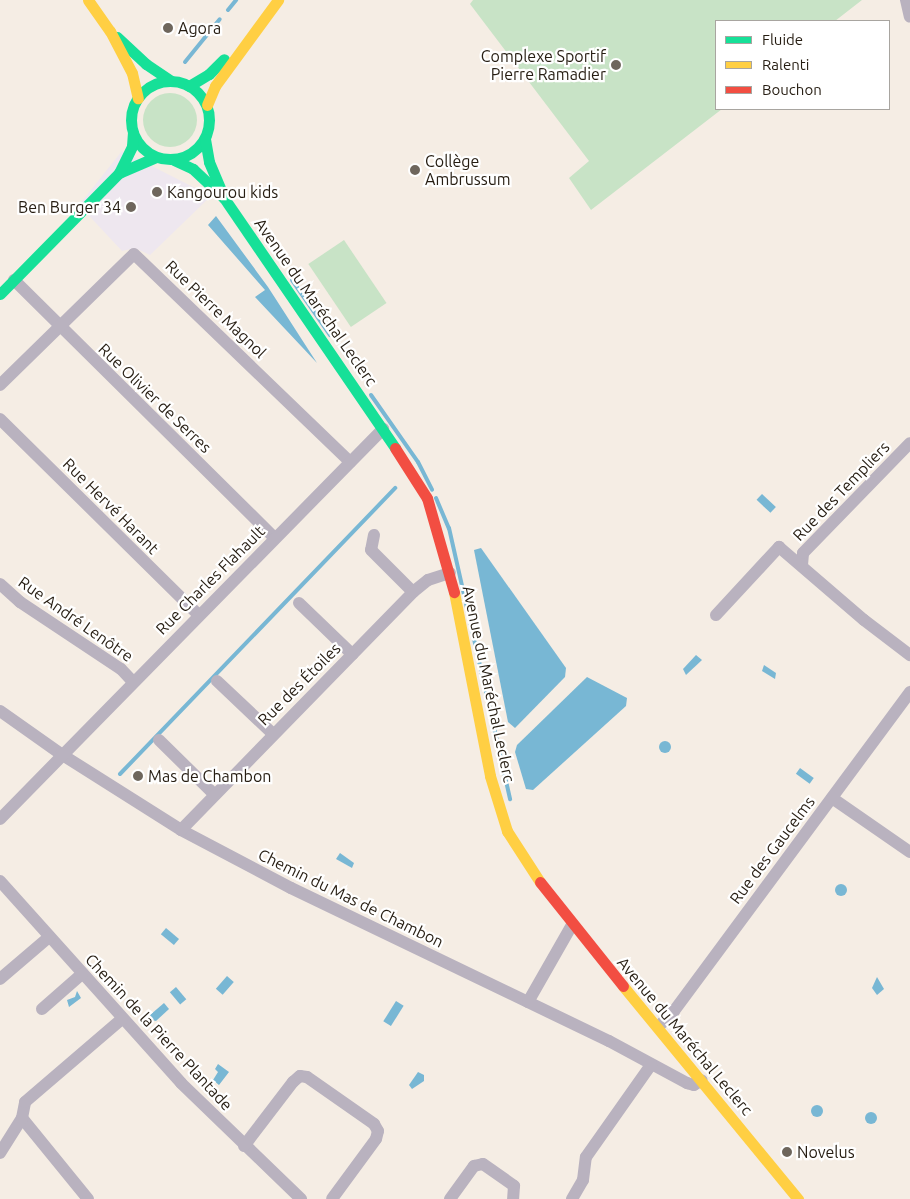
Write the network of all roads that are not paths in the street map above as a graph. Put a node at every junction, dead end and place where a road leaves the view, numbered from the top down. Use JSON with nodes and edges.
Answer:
{"nodes":[{"id":1,"x":88,"y":0,"type":"edge"},
{"id":2,"x":266,"y":0,"type":"edge"},
{"id":3,"x":278,"y":0,"type":"edge"},
{"id":4,"x":906,"y":0,"type":"edge"},
{"id":5,"x":910,"y":17,"type":"edge"},
{"id":6,"x":110,"y":31,"type":"junction"},
{"id":7,"x":171,"y":81,"type":"junction"},
{"id":8,"x":190,"y":86,"type":"junction"},
{"id":9,"x":138,"y":98,"type":"junction"},
{"id":10,"x":207,"y":105,"type":"junction"},
{"id":11,"x":134,"y":134,"type":"junction"},
{"id":12,"x":204,"y":139,"type":"junction"},
{"id":13,"x":156,"y":157,"type":"junction"},
{"id":14,"x":174,"y":160,"type":"junction"},
{"id":15,"x":119,"y":173,"type":"junction"},
{"id":16,"x":224,"y":198,"type":"junction"},
{"id":17,"x":14,"y":280,"type":"junction"},
{"id":18,"x":0,"y":294,"type":"edge"},
{"id":19,"x":58,"y":327,"type":"junction"},
{"id":20,"x":0,"y":385,"type":"edge"},
{"id":21,"x":0,"y":419,"type":"edge"},
{"id":22,"x":384,"y":429,"type":"junction"},
{"id":23,"x":910,"y":443,"type":"edge"},
{"id":24,"x":350,"y":462,"type":"junction"},
{"id":25,"x":374,"y":535,"type":"dead end"},
{"id":26,"x":275,"y":538,"type":"junction"},
{"id":27,"x":802,"y":564,"type":"junction"},
{"id":28,"x":450,"y":573,"type":"junction"},
{"id":29,"x":0,"y":584,"type":"edge"},
{"id":30,"x":413,"y":592,"type":"junction"},
{"id":31,"x":300,"y":603,"type":"dead end"},
{"id":32,"x":199,"y":615,"type":"junction"},
{"id":33,"x":716,"y":615,"type":"dead end"},
{"id":34,"x":352,"y":654,"type":"junction"},
{"id":35,"x":910,"y":654,"type":"edge"},
{"id":36,"x":217,"y":681,"type":"dead end"},
{"id":37,"x":132,"y":682,"type":"junction"},
{"id":38,"x":910,"y":692,"type":"edge"},
{"id":39,"x":0,"y":710,"type":"edge"},
{"id":40,"x":273,"y":734,"type":"junction"},
{"id":41,"x":159,"y":740,"type":"dead end"},
{"id":42,"x":60,"y":754,"type":"junction"},
{"id":43,"x":215,"y":795,"type":"junction"},
{"id":44,"x":832,"y":798,"type":"junction"},
{"id":45,"x":0,"y":819,"type":"edge"},
{"id":46,"x":181,"y":830,"type":"junction"},
{"id":47,"x":910,"y":852,"type":"edge"},
{"id":48,"x":0,"y":881,"type":"edge"},
{"id":49,"x":572,"y":925,"type":"junction"},
{"id":50,"x":49,"y":937,"type":"junction"},
{"id":51,"x":82,"y":974,"type":"junction"},
{"id":52,"x":0,"y":979,"type":"edge"},
{"id":53,"x":528,"y":1002,"type":"junction"},
{"id":54,"x":42,"y":1009,"type":"dead end"},
{"id":55,"x":122,"y":1019,"type":"junction"},
{"id":56,"x":659,"y":1026,"type":"junction"},
{"id":57,"x":651,"y":1065,"type":"junction"},
{"id":58,"x":702,"y":1080,"type":"junction"},
{"id":59,"x":22,"y":1118,"type":"junction"},
{"id":60,"x":244,"y":1146,"type":"junction"},
{"id":61,"x":0,"y":1152,"type":"edge"},
{"id":62,"x":88,"y":1199,"type":"edge"},
{"id":63,"x":301,"y":1199,"type":"edge"},
{"id":64,"x":332,"y":1199,"type":"edge"},
{"id":65,"x":450,"y":1199,"type":"edge"},
{"id":66,"x":513,"y":1199,"type":"edge"},
{"id":67,"x":572,"y":1199,"type":"edge"},
{"id":68,"x":798,"y":1199,"type":"edge"}],
"edges":[{"from":1,"to":6,"type":"main road"},
{"from":2,"to":8,"type":"main road"},
{"from":3,"to":10,"type":"main road"},
{"from":4,"to":5,"type":"street"},
{"from":6,"to":7,"type":"main road"},
{"from":6,"to":9,"type":"main road"},
{"from":7,"to":8,"type":"main road"},
{"from":7,"to":9,"type":"main road"},
{"from":8,"to":10,"type":"main road"},
{"from":9,"to":11,"type":"main road"},
{"from":10,"to":12,"type":"main road"},
{"from":11,"to":13,"type":"main road"},
{"from":11,"to":15,"type":"main road"},
{"from":12,"to":14,"type":"main road"},
{"from":12,"to":16,"type":"main road","name":"Avenue du Maréchal Leclerc"},
{"from":13,"to":14,"type":"main road"},
{"from":13,"to":15,"type":"main road"},
{"from":14,"to":16,"type":"main road","name":"Avenue du Maréchal Leclerc"},
{"from":15,"to":17,"type":"main road"},
{"from":16,"to":22,"type":"main road","name":"Avenue du Maréchal Leclerc"},
{"from":17,"to":18,"type":"main road"},
{"from":17,"to":19,"type":"street","name":"Rue Olivier de Serres"},
{"from":19,"to":20,"type":"street"},
{"from":19,"to":24,"type":"street","name":"Rue Pierre Magnol"},
{"from":19,"to":26,"type":"street","name":"Rue Olivier de Serres"},
{"from":21,"to":32,"type":"street","name":"Rue Hervé Harant"},
{"from":22,"to":24,"type":"street","name":"Rue Charles Flahault"},
{"from":22,"to":28,"type":"main road","name":"Avenue du Maréchal Leclerc"},
{"from":23,"to":27,"type":"street","name":"Rue des Templiers"},
{"from":24,"to":26,"type":"street","name":"Rue Charles Flahault"},
{"from":25,"to":30,"type":"street"},
{"from":26,"to":32,"type":"street","name":"Rue Charles Flahault"},
{"from":27,"to":33,"type":"street"},
{"from":27,"to":35,"type":"street"},
{"from":28,"to":30,"type":"street","name":"Rue des Étoiles"},
{"from":28,"to":49,"type":"main road","name":"Avenue du Maréchal Leclerc"},
{"from":29,"to":37,"type":"street","name":"Rue André Lenôtre"},
{"from":30,"to":34,"type":"street","name":"Rue des Étoiles"},
{"from":31,"to":34,"type":"street"},
{"from":32,"to":37,"type":"street","name":"Rue Charles Flahault"},
{"from":34,"to":40,"type":"street","name":"Rue des Étoiles"},
{"from":36,"to":40,"type":"street"},
{"from":37,"to":42,"type":"street","name":"Rue Charles Flahault"},
{"from":38,"to":44,"type":"street","name":"Rue des Gaucelms"},
{"from":39,"to":42,"type":"street","name":"Chemin du Mas de Chambon"},
{"from":40,"to":43,"type":"street","name":"Rue des Étoiles"},
{"from":41,"to":43,"type":"street"},
{"from":42,"to":45,"type":"street","name":"Rue Charles Flahault"},
{"from":42,"to":46,"type":"street","name":"Chemin du Mas de Chambon"},
{"from":43,"to":46,"type":"street","name":"Rue des Étoiles"},
{"from":44,"to":47,"type":"street"},
{"from":44,"to":56,"type":"street","name":"Rue des Gaucelms"},
{"from":46,"to":53,"type":"street","name":"Chemin du Mas de Chambon"},
{"from":48,"to":50,"type":"street","name":"Chemin de la Pierre Plantade"},
{"from":49,"to":53,"type":"street"},
{"from":49,"to":56,"type":"main road","name":"Avenue du Maréchal Leclerc"},
{"from":50,"to":51,"type":"street","name":"Chemin de la Pierre Plantade"},
{"from":50,"to":52,"type":"street"},
{"from":51,"to":54,"type":"street"},
{"from":51,"to":55,"type":"street","name":"Chemin de la Pierre Plantade"},
{"from":53,"to":57,"type":"street","name":"Chemin du Mas de Chambon"},
{"from":55,"to":59,"type":"street"},
{"from":55,"to":60,"type":"street","name":"Chemin de la Pierre Plantade"},
{"from":56,"to":58,"type":"main road","name":"Avenue du Maréchal Leclerc"},
{"from":57,"to":58,"type":"street","name":"Chemin du Mas de Chambon"},
{"from":57,"to":67,"type":"street"},
{"from":58,"to":68,"type":"main road","name":"Avenue du Maréchal Leclerc"},
{"from":59,"to":61,"type":"street"},
{"from":59,"to":62,"type":"street"},
{"from":60,"to":63,"type":"street","name":"Chemin de la Pierre Plantade"},
{"from":60,"to":64,"type":"street"},
{"from":65,"to":66,"type":"street"}]}
